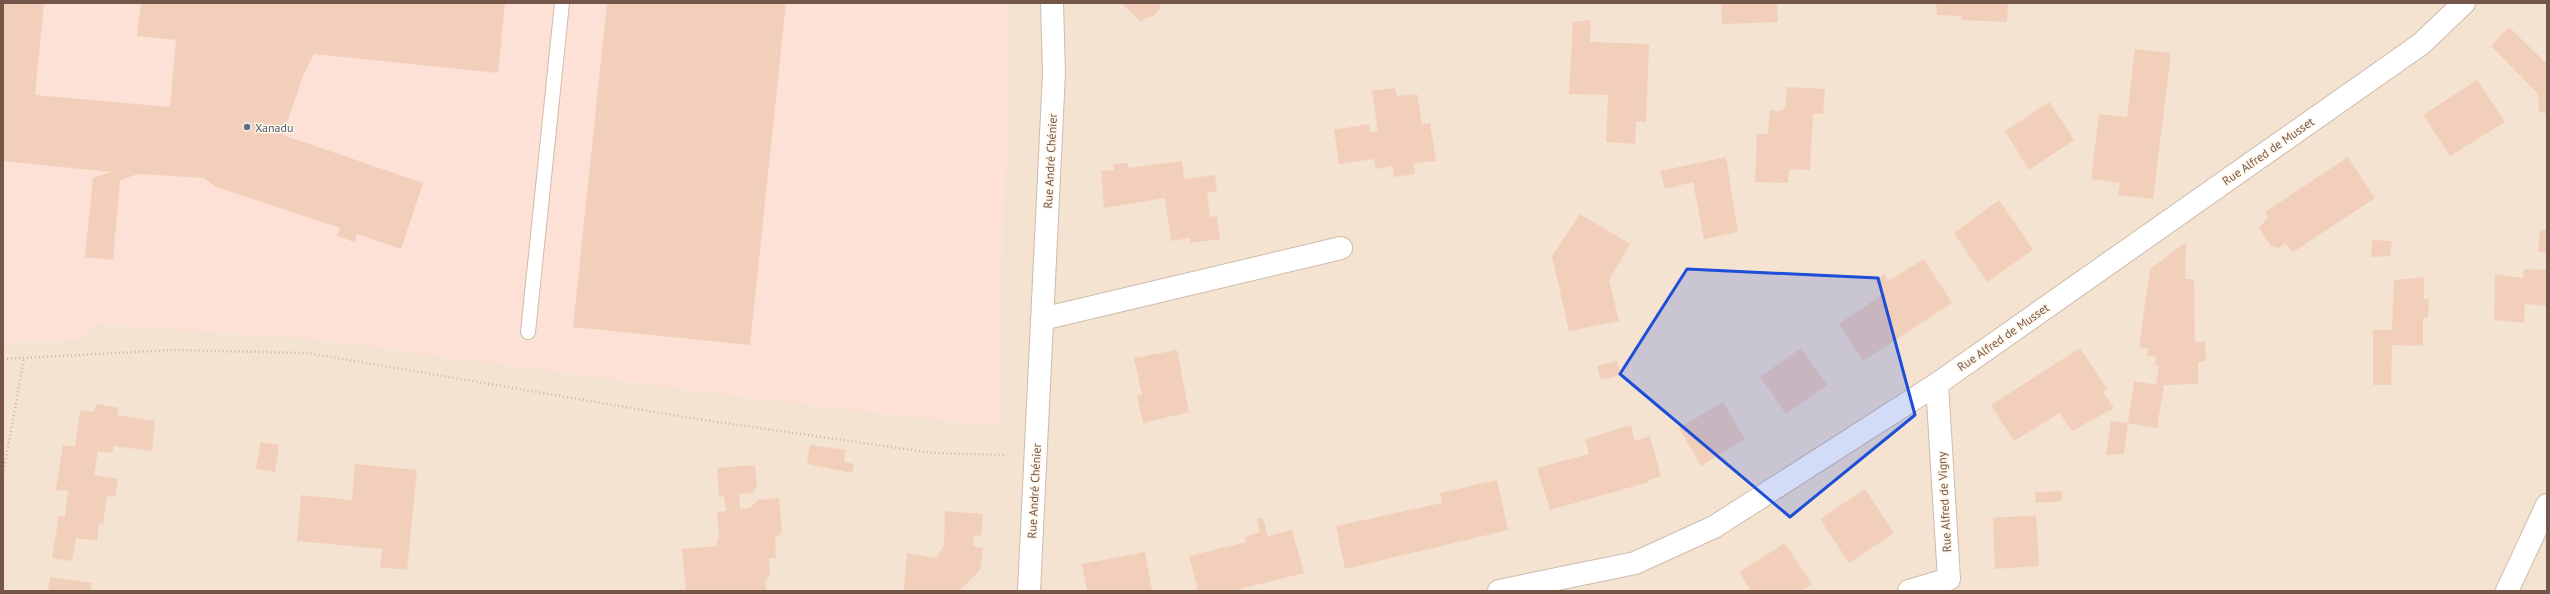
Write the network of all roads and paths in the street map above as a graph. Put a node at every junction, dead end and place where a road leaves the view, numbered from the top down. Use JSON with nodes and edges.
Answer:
{"nodes":[{"id":1,"x":562,"y":3,"type":"edge"},
{"id":2,"x":1052,"y":3,"type":"edge"},
{"id":3,"x":2464,"y":3,"type":"edge"},
{"id":4,"x":1341,"y":248,"type":"dead end"},
{"id":5,"x":1042,"y":319,"type":"junction"},
{"id":6,"x":528,"y":332,"type":"dead end"},
{"id":7,"x":24,"y":358,"type":"junction"},
{"id":8,"x":3,"y":359,"type":"edge"},
{"id":9,"x":1937,"y":384,"type":"junction"},
{"id":10,"x":1036,"y":456,"type":"junction"},
{"id":11,"x":3,"y":475,"type":"edge"},
{"id":12,"x":2547,"y":505,"type":"edge"},
{"id":13,"x":1029,"y":591,"type":"edge"},
{"id":14,"x":1499,"y":591,"type":"edge"},
{"id":15,"x":1909,"y":591,"type":"edge"},
{"id":16,"x":2507,"y":591,"type":"edge"}],
"edges":[{"from":1,"to":6,"type":"lane"},
{"from":2,"to":5,"type":"street","name":"Rue André Chénier"},
{"from":3,"to":9,"type":"street","name":"Rue Alfred de Musset"},
{"from":4,"to":5,"type":"street"},
{"from":5,"to":10,"type":"street","name":"Rue André Chénier"},
{"from":7,"to":8,"type":"path"},
{"from":7,"to":10,"type":"path"},
{"from":7,"to":11,"type":"path"},
{"from":9,"to":14,"type":"street","name":"Rue Alfred de Musset"},
{"from":9,"to":15,"type":"street","name":"Rue Alfred de Vigny"},
{"from":10,"to":13,"type":"street","name":"Rue André Chénier"},
{"from":12,"to":16,"type":"street"}]}
